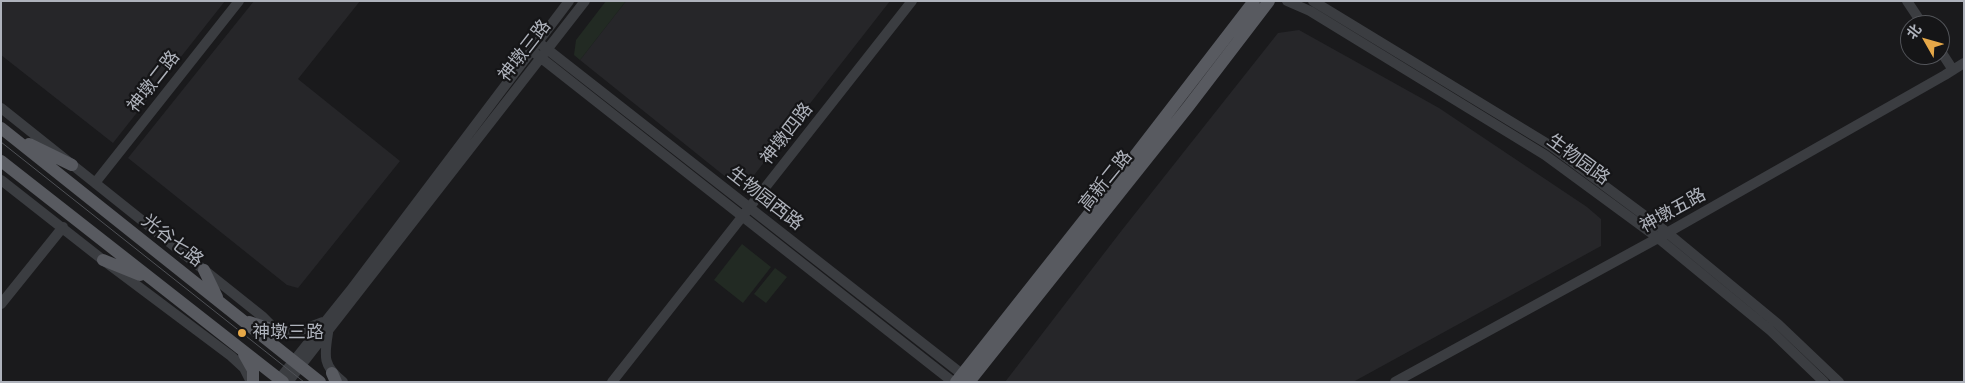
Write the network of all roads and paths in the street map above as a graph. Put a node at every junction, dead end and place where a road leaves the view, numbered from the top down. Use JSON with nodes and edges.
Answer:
{"nodes":[{"id":1,"x":239,"y":1,"type":"edge"},
{"id":2,"x":569,"y":1,"type":"edge"},
{"id":3,"x":585,"y":1,"type":"edge"},
{"id":4,"x":912,"y":1,"type":"edge"},
{"id":5,"x":1254,"y":1,"type":"edge"},
{"id":6,"x":1269,"y":1,"type":"edge"},
{"id":7,"x":1287,"y":1,"type":"edge"},
{"id":8,"x":1313,"y":1,"type":"edge"},
{"id":9,"x":1907,"y":1,"type":"edge"},
{"id":10,"x":1916,"y":15,"type":"edge"},
{"id":11,"x":538,"y":42,"type":"junction"},
{"id":12,"x":548,"y":49,"type":"junction"},
{"id":13,"x":531,"y":50,"type":"junction"},
{"id":14,"x":541,"y":58,"type":"junction"},
{"id":15,"x":1964,"y":63,"type":"edge"},
{"id":16,"x":1950,"y":65,"type":"edge"},
{"id":17,"x":1953,"y":70,"type":"junction"},
{"id":18,"x":1,"y":108,"type":"edge"},
{"id":19,"x":5,"y":131,"type":"edge"},
{"id":20,"x":1,"y":161,"type":"edge"},
{"id":21,"x":72,"y":164,"type":"junction"},
{"id":22,"x":1,"y":180,"type":"edge"},
{"id":23,"x":95,"y":183,"type":"junction"},
{"id":24,"x":750,"y":207,"type":"junction"},
{"id":25,"x":743,"y":216,"type":"junction"},
{"id":26,"x":62,"y":227,"type":"junction"},
{"id":27,"x":1668,"y":233,"type":"junction"},
{"id":28,"x":1658,"y":238,"type":"junction"},
{"id":29,"x":103,"y":260,"type":"junction"},
{"id":30,"x":204,"y":270,"type":"junction"},
{"id":31,"x":154,"y":280,"type":"junction"},
{"id":32,"x":220,"y":302,"type":"junction"},
{"id":33,"x":1,"y":304,"type":"edge"},
{"id":34,"x":243,"y":320,"type":"junction"},
{"id":35,"x":326,"y":326,"type":"junction"},
{"id":36,"x":277,"y":331,"type":"junction"},
{"id":37,"x":228,"y":338,"type":"junction"},
{"id":38,"x":297,"y":363,"type":"junction"},
{"id":39,"x":334,"y":377,"type":"edge"},
{"id":40,"x":964,"y":380,"type":"edge"},
{"id":41,"x":282,"y":381,"type":"edge"},
{"id":42,"x":252,"y":382,"type":"edge"},
{"id":43,"x":320,"y":382,"type":"edge"},
{"id":44,"x":343,"y":382,"type":"edge"},
{"id":45,"x":612,"y":382,"type":"edge"},
{"id":46,"x":1395,"y":382,"type":"edge"},
{"id":47,"x":1824,"y":382,"type":"edge"},
{"id":48,"x":1839,"y":382,"type":"edge"}],
"edges":[{"from":1,"to":23,"type":"street","name":"神墩二路"},
{"from":2,"to":11,"type":"street","name":"神墩三路"},
{"from":3,"to":12,"type":"street","name":"神墩三路"},
{"from":4,"to":24,"type":"street","name":"神墩四路"},
{"from":5,"to":40,"type":"main road","name":"高新二路"},
{"from":6,"to":40,"type":"main road","name":"高新二路"},
{"from":7,"to":28,"type":"street","name":"生物园路"},
{"from":8,"to":27,"type":"street","name":"生物园路"},
{"from":9,"to":10,"type":"street"},
{"from":11,"to":12,"type":"street","name":"生物园西路"},
{"from":11,"to":13,"type":"street","name":"神墩三路"},
{"from":12,"to":14,"type":"street","name":"神墩三路"},
{"from":12,"to":24,"type":"street","name":"生物园西路"},
{"from":13,"to":14,"type":"street","name":"生物园西路"},
{"from":13,"to":35,"type":"street","name":"神墩三路"},
{"from":14,"to":25,"type":"street","name":"生物园西路"},
{"from":14,"to":35,"type":"street","name":"神墩三路"},
{"from":15,"to":17,"type":"street","name":"神墩五路"},
{"from":16,"to":17,"type":"street"},
{"from":17,"to":27,"type":"street","name":"神墩五路"},
{"from":18,"to":21,"type":"street"},
{"from":19,"to":21,"type":"main road"},
{"from":19,"to":32,"type":"main road","name":"光谷七路"},
{"from":20,"to":31,"type":"main road"},
{"from":21,"to":23,"type":"street"},
{"from":22,"to":26,"type":"street"},
{"from":23,"to":30,"type":"street"},
{"from":24,"to":25,"type":"street","name":"神墩四路"},
{"from":24,"to":40,"type":"street","name":"生物园西路"},
{"from":25,"to":40,"type":"street","name":"生物园西路"},
{"from":25,"to":45,"type":"street","name":"神墩四路"},
{"from":26,"to":29,"type":"street"},
{"from":26,"to":33,"type":"street"},
{"from":27,"to":28,"type":"street","name":"神墩五路"},
{"from":27,"to":48,"type":"street","name":"生物园路"},
{"from":28,"to":46,"type":"street","name":"神墩五路"},
{"from":28,"to":47,"type":"street","name":"生物园路"},
{"from":29,"to":31,"type":"main road"},
{"from":29,"to":42,"type":"street"},
{"from":30,"to":32,"type":"main road"},
{"from":30,"to":36,"type":"street"},
{"from":31,"to":37,"type":"main road"},
{"from":32,"to":34,"type":"main road","name":"光谷七路"},
{"from":34,"to":36,"type":"main road"},
{"from":34,"to":38,"type":"main road","name":"光谷七路"},
{"from":35,"to":36,"type":"street"},
{"from":35,"to":38,"type":"street","name":"神墩三路"},
{"from":35,"to":39,"type":"street"},
{"from":37,"to":41,"type":"main road"},
{"from":37,"to":42,"type":"main road"},
{"from":38,"to":41,"type":"street","name":"神墩三路"},
{"from":38,"to":43,"type":"main road","name":"光谷七路"},
{"from":39,"to":44,"type":"street"}]}
